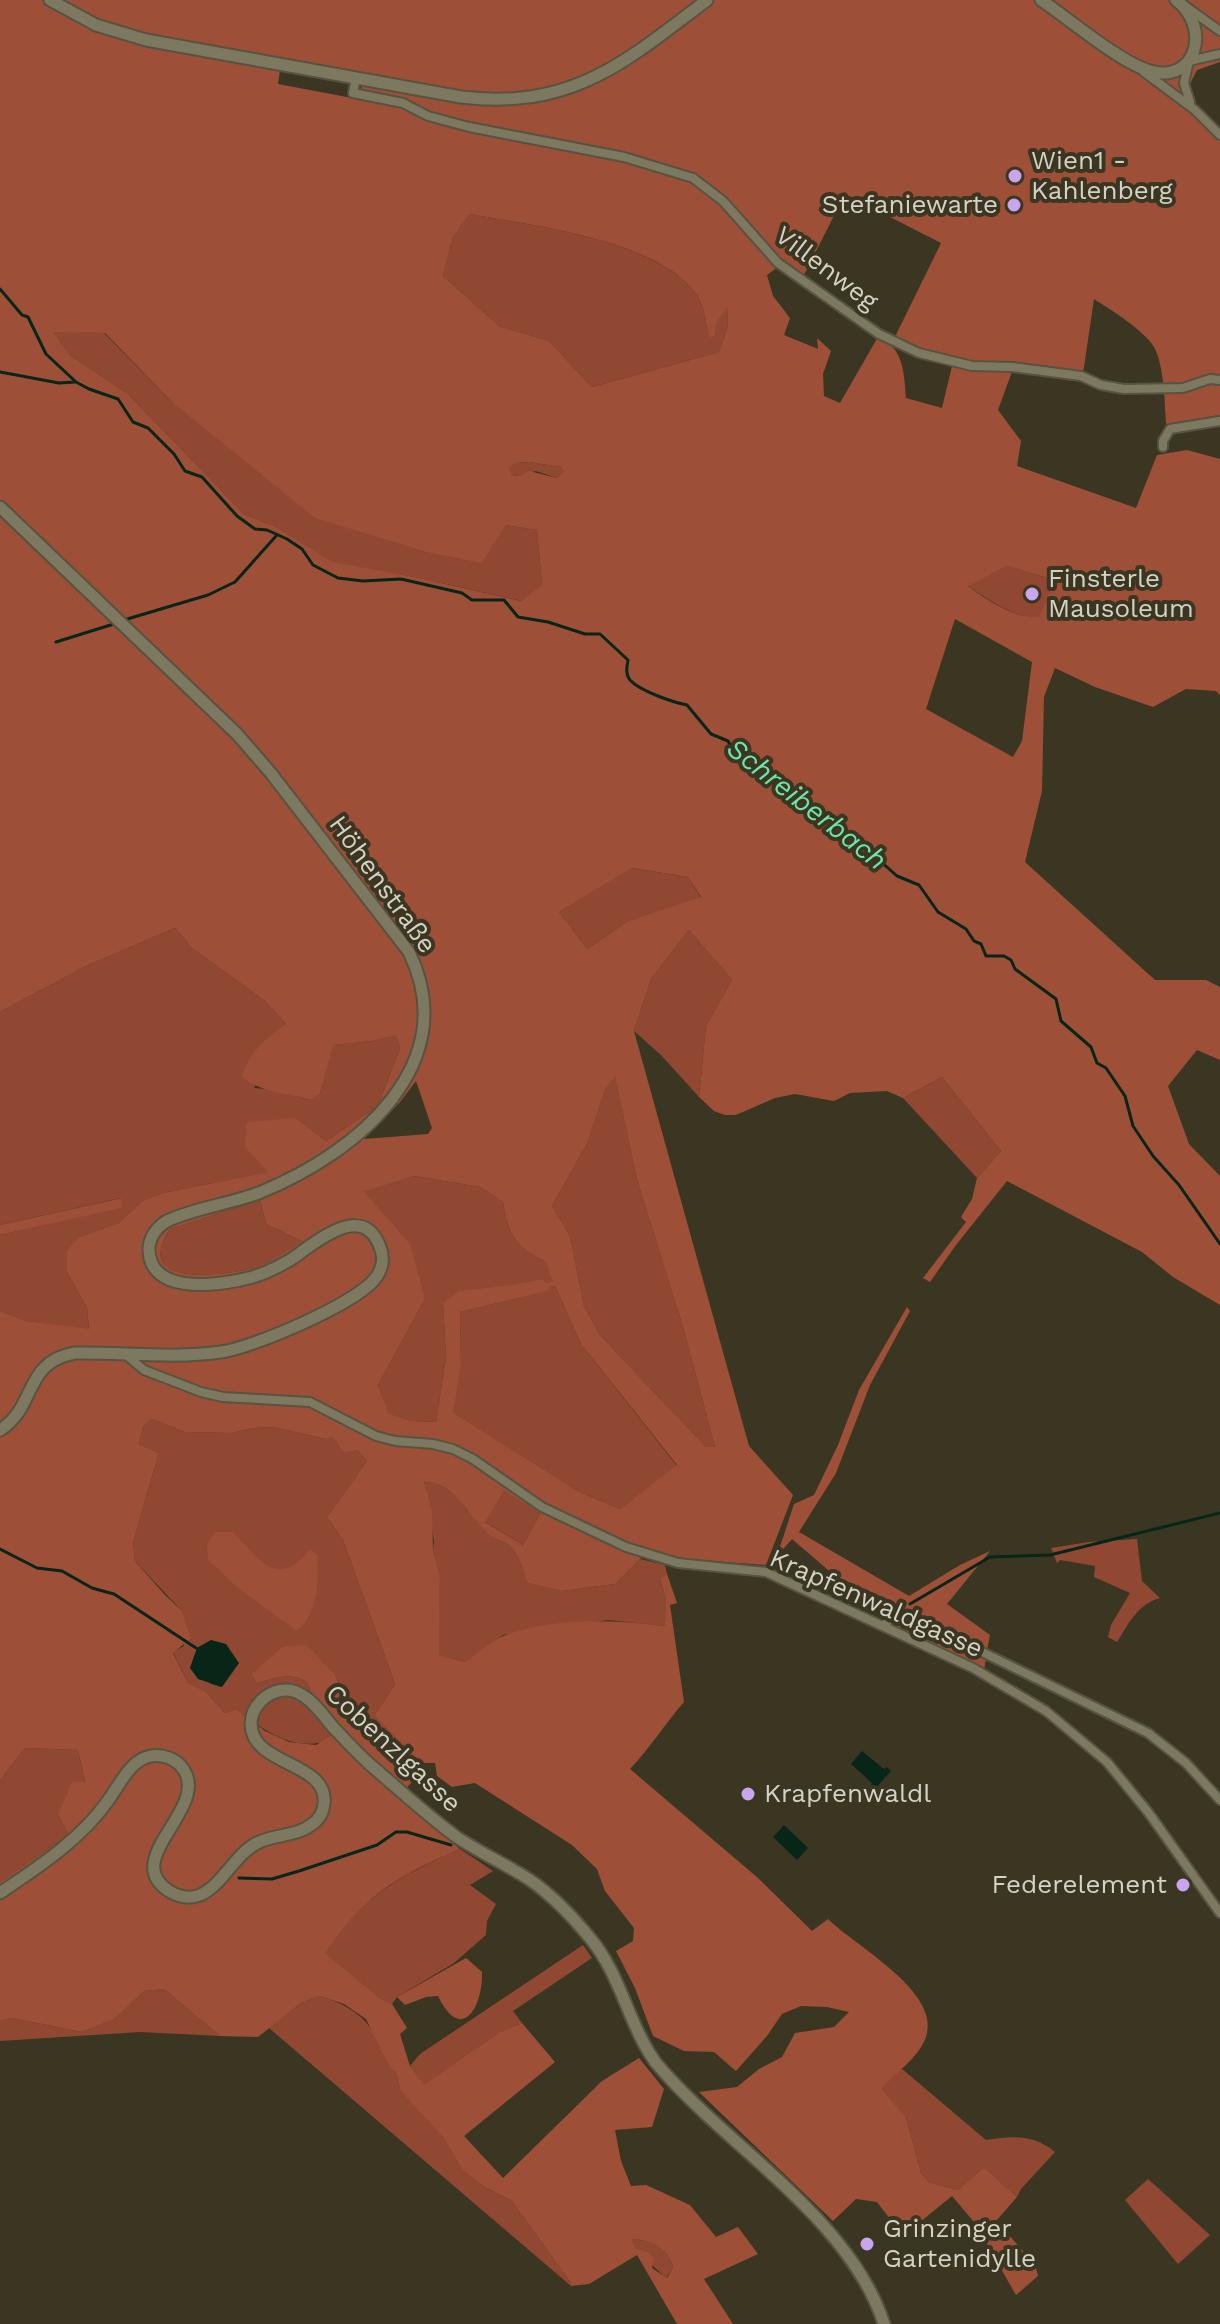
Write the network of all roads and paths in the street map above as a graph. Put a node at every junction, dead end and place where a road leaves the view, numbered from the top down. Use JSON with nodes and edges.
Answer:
{"nodes":[{"id":1,"x":50,"y":0,"type":"edge"},
{"id":2,"x":707,"y":0,"type":"edge"},
{"id":3,"x":1041,"y":0,"type":"edge"},
{"id":4,"x":1178,"y":1,"type":"edge"},
{"id":5,"x":1220,"y":31,"type":"edge"},
{"id":6,"x":1220,"y":54,"type":"edge"},
{"id":7,"x":1124,"y":57,"type":"junction"},
{"id":8,"x":1189,"y":61,"type":"junction"},
{"id":9,"x":356,"y":78,"type":"junction"},
{"id":10,"x":1195,"y":110,"type":"junction"},
{"id":11,"x":1220,"y":135,"type":"edge"},
{"id":12,"x":1220,"y":380,"type":"edge"},
{"id":13,"x":1220,"y":421,"type":"edge"},
{"id":14,"x":1163,"y":447,"type":"dead end"},
{"id":15,"x":0,"y":507,"type":"edge"},
{"id":16,"x":125,"y":1354,"type":"junction"},
{"id":17,"x":0,"y":1430,"type":"edge"},
{"id":18,"x":884,"y":1626,"type":"junction"},
{"id":19,"x":1220,"y":1800,"type":"edge"},
{"id":20,"x":0,"y":1893,"type":"edge"},
{"id":21,"x":1220,"y":1913,"type":"edge"},
{"id":22,"x":884,"y":2324,"type":"edge"}],
"edges":[{"from":1,"to":9,"type":"street"},
{"from":2,"to":9,"type":"street"},
{"from":3,"to":7,"type":"street"},
{"from":4,"to":5,"type":"street"},
{"from":4,"to":8,"type":"street"},
{"from":6,"to":8,"type":"street"},
{"from":7,"to":8,"type":"street"},
{"from":7,"to":10,"type":"street"},
{"from":8,"to":10,"type":"street"},
{"from":9,"to":12,"type":"street","name":"Villenweg"},
{"from":10,"to":11,"type":"street"},
{"from":13,"to":14,"type":"street"},
{"from":15,"to":16,"type":"street","name":"Höhenstraße"},
{"from":16,"to":17,"type":"street","name":"Höhenstraße"},
{"from":16,"to":18,"type":"street","name":"Krapfenwaldgasse"},
{"from":18,"to":19,"type":"street"},
{"from":18,"to":21,"type":"street","name":"Krapfenwaldgasse"},
{"from":20,"to":22,"type":"street","name":"Cobenzlgasse"}]}
